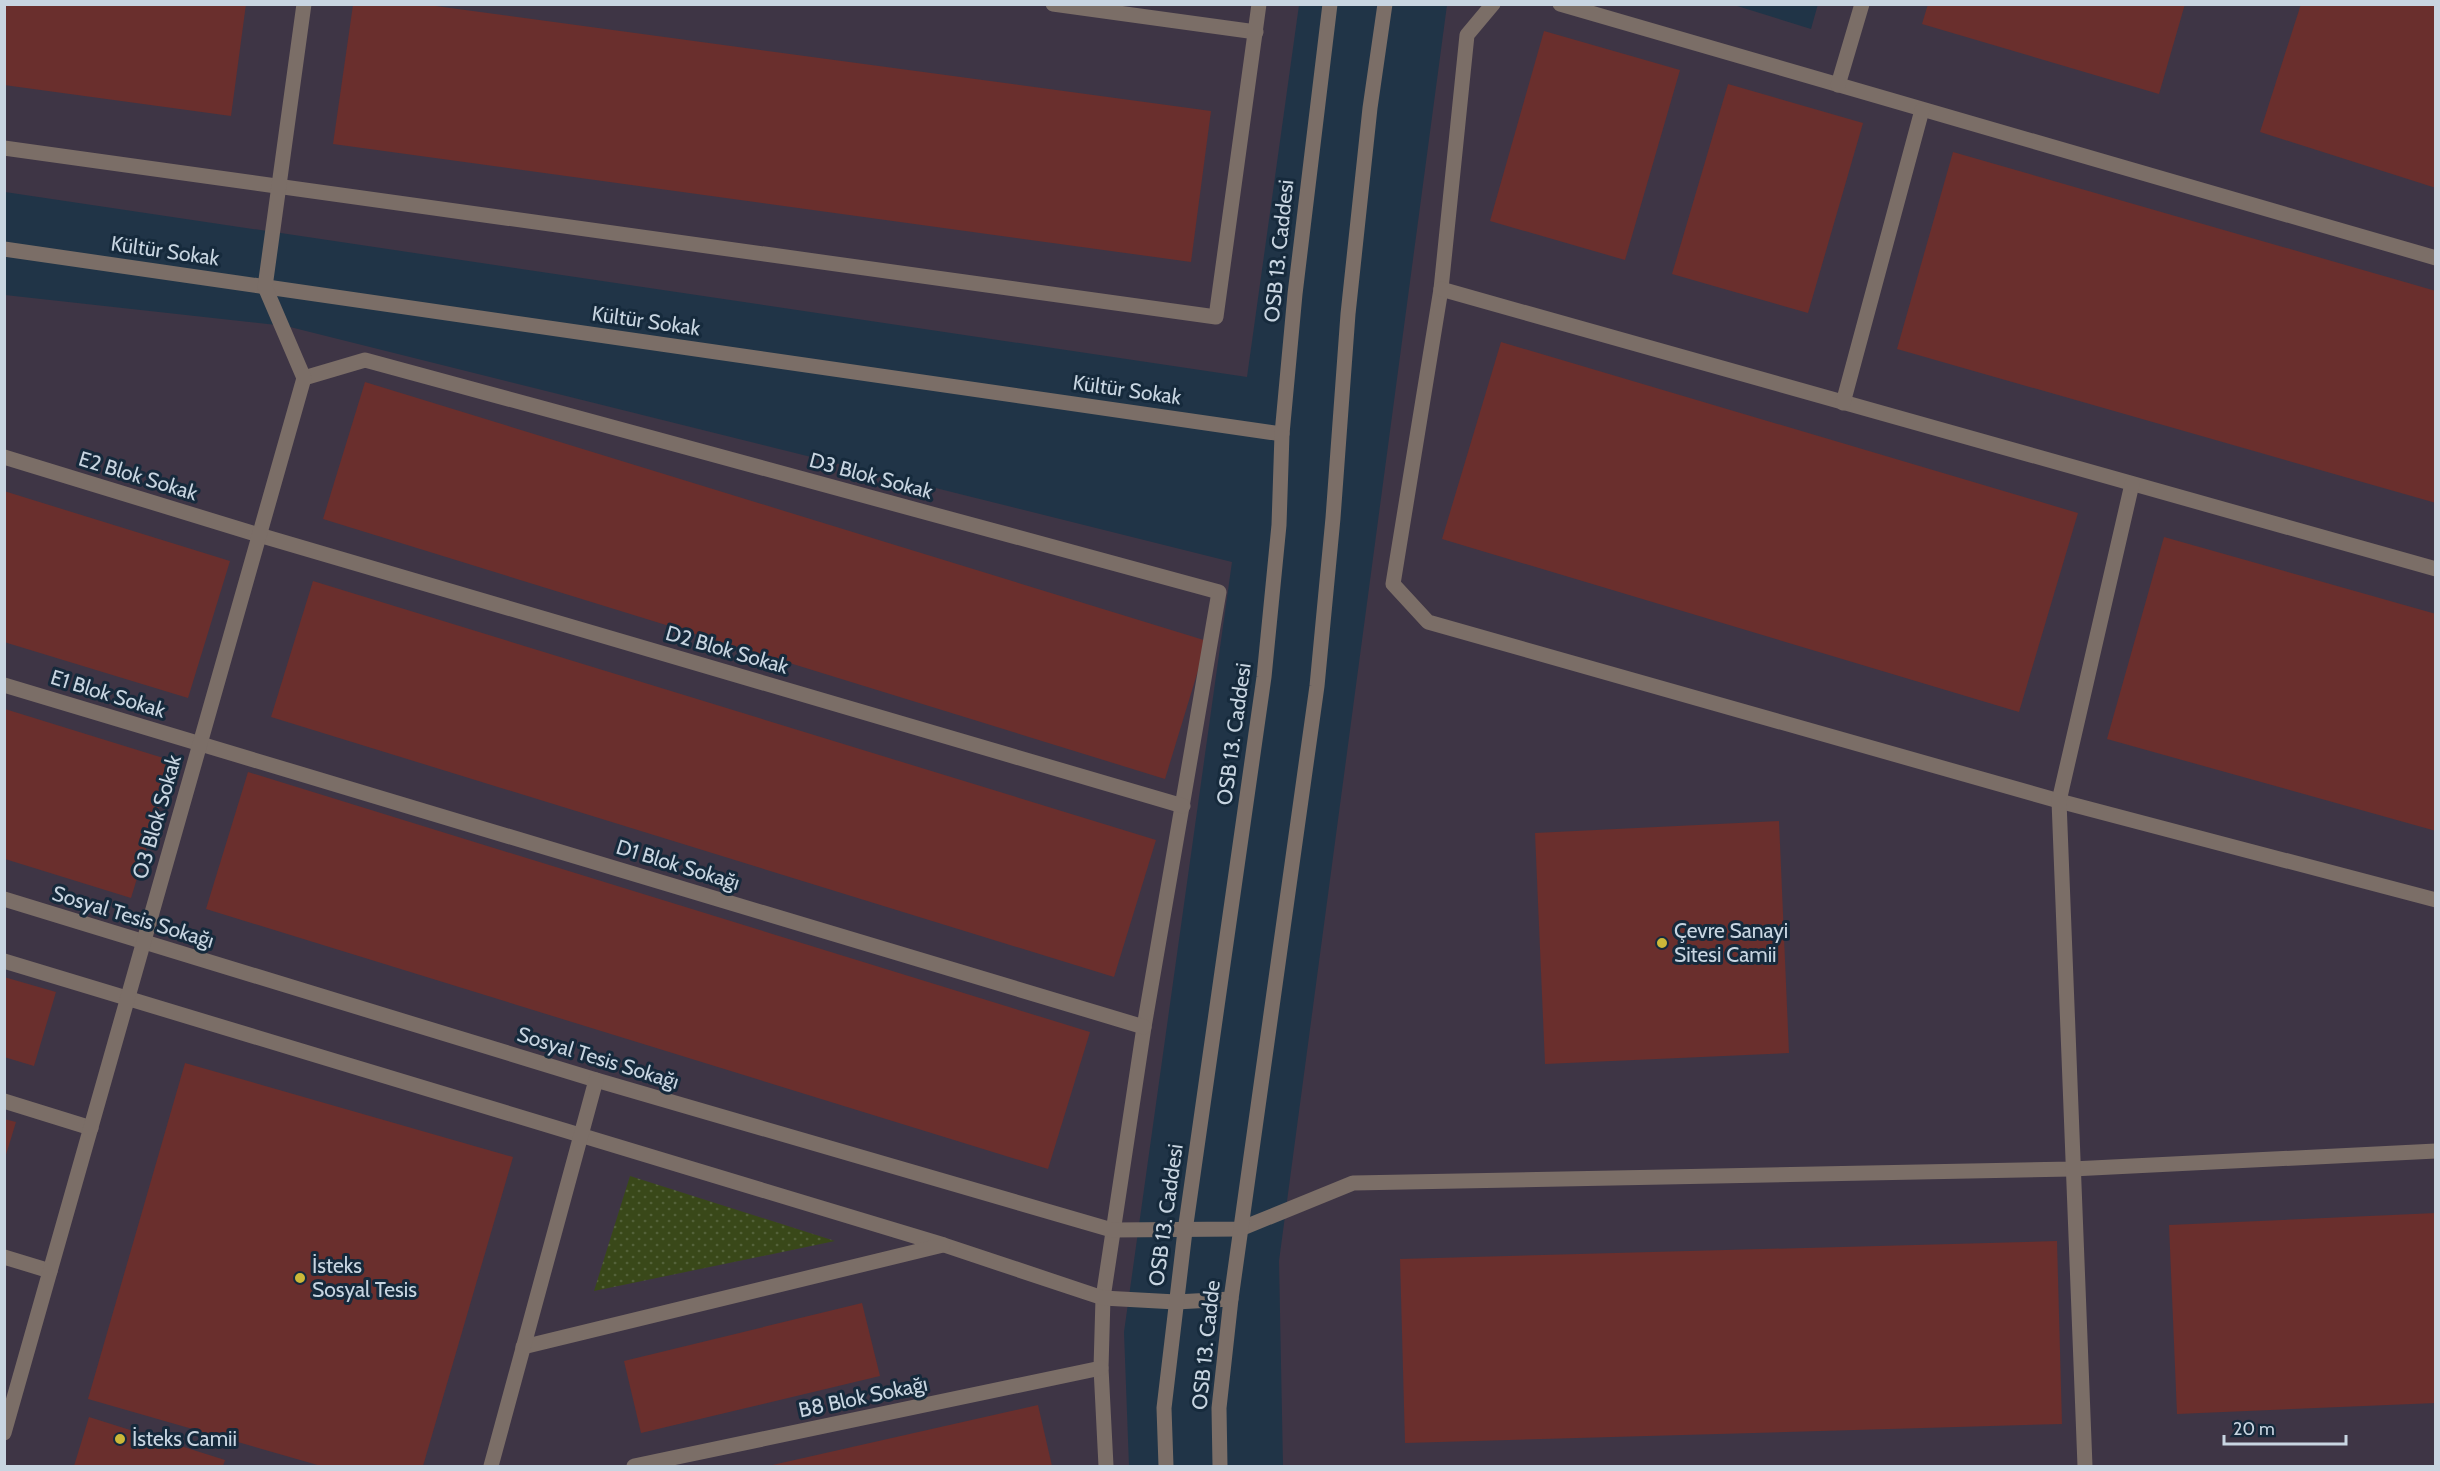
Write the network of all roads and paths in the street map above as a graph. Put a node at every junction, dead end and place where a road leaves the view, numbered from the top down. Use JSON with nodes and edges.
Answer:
{"nodes":[{"id":1,"x":304,"y":4,"type":"edge"},
{"id":2,"x":1053,"y":4,"type":"edge"},
{"id":3,"x":1259,"y":4,"type":"edge"},
{"id":4,"x":1330,"y":4,"type":"edge"},
{"id":5,"x":1385,"y":4,"type":"edge"},
{"id":6,"x":1493,"y":4,"type":"edge"},
{"id":7,"x":1560,"y":4,"type":"edge"},
{"id":8,"x":1862,"y":4,"type":"edge"},
{"id":9,"x":1256,"y":32,"type":"junction"},
{"id":10,"x":1838,"y":85,"type":"junction"},
{"id":11,"x":1922,"y":110,"type":"junction"},
{"id":12,"x":4,"y":148,"type":"edge"},
{"id":13,"x":280,"y":187,"type":"junction"},
{"id":14,"x":4,"y":249,"type":"edge"},
{"id":15,"x":2436,"y":258,"type":"edge"},
{"id":16,"x":265,"y":287,"type":"junction"},
{"id":17,"x":1441,"y":289,"type":"junction"},
{"id":18,"x":304,"y":378,"type":"junction"},
{"id":19,"x":1843,"y":402,"type":"junction"},
{"id":20,"x":1282,"y":434,"type":"junction"},
{"id":21,"x":4,"y":457,"type":"edge"},
{"id":22,"x":2132,"y":484,"type":"junction"},
{"id":23,"x":259,"y":535,"type":"junction"},
{"id":24,"x":2436,"y":569,"type":"edge"},
{"id":25,"x":4,"y":685,"type":"edge"},
{"id":26,"x":200,"y":744,"type":"junction"},
{"id":27,"x":2059,"y":801,"type":"junction"},
{"id":28,"x":1183,"y":806,"type":"junction"},
{"id":29,"x":4,"y":899,"type":"edge"},
{"id":30,"x":2436,"y":900,"type":"edge"},
{"id":31,"x":144,"y":942,"type":"junction"},
{"id":32,"x":4,"y":961,"type":"edge"},
{"id":33,"x":128,"y":998,"type":"junction"},
{"id":34,"x":1144,"y":1027,"type":"junction"},
{"id":35,"x":596,"y":1080,"type":"junction"},
{"id":36,"x":4,"y":1101,"type":"edge"},
{"id":37,"x":91,"y":1128,"type":"junction"},
{"id":38,"x":581,"y":1135,"type":"junction"},
{"id":39,"x":2436,"y":1151,"type":"edge"},
{"id":40,"x":2072,"y":1169,"type":"junction"},
{"id":41,"x":1240,"y":1229,"type":"junction"},
{"id":42,"x":1112,"y":1230,"type":"junction"},
{"id":43,"x":1185,"y":1231,"type":"junction"},
{"id":44,"x":944,"y":1245,"type":"junction"},
{"id":45,"x":4,"y":1257,"type":"edge"},
{"id":46,"x":50,"y":1271,"type":"junction"},
{"id":47,"x":1103,"y":1298,"type":"junction"},
{"id":48,"x":1231,"y":1299,"type":"junction"},
{"id":49,"x":1176,"y":1302,"type":"junction"},
{"id":50,"x":523,"y":1347,"type":"junction"},
{"id":51,"x":1101,"y":1368,"type":"junction"},
{"id":52,"x":11,"y":1385,"type":"edge"},
{"id":53,"x":4,"y":1433,"type":"edge"},
{"id":54,"x":491,"y":1467,"type":"edge"},
{"id":55,"x":634,"y":1467,"type":"edge"},
{"id":56,"x":1106,"y":1467,"type":"edge"},
{"id":57,"x":1166,"y":1467,"type":"edge"},
{"id":58,"x":1220,"y":1467,"type":"edge"},
{"id":59,"x":2085,"y":1467,"type":"edge"}],
"edges":[{"from":1,"to":13,"type":"street"},
{"from":2,"to":9,"type":"street"},
{"from":3,"to":9,"type":"street"},
{"from":4,"to":20,"type":"street","name":"OSB 13. Caddesi"},
{"from":5,"to":41,"type":"street"},
{"from":6,"to":17,"type":"street"},
{"from":7,"to":10,"type":"street"},
{"from":8,"to":10,"type":"street"},
{"from":9,"to":13,"type":"street"},
{"from":10,"to":11,"type":"street"},
{"from":11,"to":15,"type":"street"},
{"from":11,"to":19,"type":"street"},
{"from":12,"to":13,"type":"street"},
{"from":13,"to":16,"type":"street"},
{"from":14,"to":16,"type":"street","name":"Kültür Sokak"},
{"from":16,"to":18,"type":"street"},
{"from":16,"to":20,"type":"street","name":"Kültür Sokak"},
{"from":17,"to":19,"type":"street"},
{"from":17,"to":27,"type":"street"},
{"from":18,"to":23,"type":"street","name":"O3 Blok Sokak"},
{"from":18,"to":28,"type":"street","name":"D3 Blok Sokak"},
{"from":19,"to":22,"type":"street"},
{"from":20,"to":43,"type":"street","name":"OSB 13. Caddesi"},
{"from":21,"to":23,"type":"street","name":"E2 Blok Sokak"},
{"from":22,"to":24,"type":"street"},
{"from":22,"to":27,"type":"street"},
{"from":23,"to":26,"type":"street","name":"O3 Blok Sokak"},
{"from":23,"to":28,"type":"street","name":"D2 Blok Sokak"},
{"from":25,"to":26,"type":"street","name":"E1 Blok Sokak"},
{"from":26,"to":31,"type":"street","name":"O3 Blok Sokak"},
{"from":26,"to":34,"type":"street","name":"D1 Blok Sokağı"},
{"from":27,"to":30,"type":"street"},
{"from":27,"to":40,"type":"street"},
{"from":28,"to":34,"type":"street"},
{"from":29,"to":31,"type":"street","name":"Sosyal Tesis Sokağı"},
{"from":31,"to":33,"type":"street","name":"O3 Blok Sokak"},
{"from":31,"to":35,"type":"street","name":"Sosyal Tesis Sokağı"},
{"from":32,"to":33,"type":"street"},
{"from":33,"to":37,"type":"street","name":"O3 Blok Sokak"},
{"from":33,"to":38,"type":"street"},
{"from":34,"to":42,"type":"street"},
{"from":35,"to":38,"type":"street"},
{"from":35,"to":42,"type":"street","name":"Sosyal Tesis Sokağı"},
{"from":36,"to":37,"type":"street"},
{"from":37,"to":46,"type":"street","name":"O3 Blok Sokak"},
{"from":38,"to":44,"type":"street"},
{"from":38,"to":50,"type":"street"},
{"from":39,"to":40,"type":"street"},
{"from":40,"to":41,"type":"street"},
{"from":40,"to":59,"type":"street"},
{"from":41,"to":43,"type":"street","name":"Sosyal Tesis Sokağı"},
{"from":41,"to":48,"type":"street","name":"OSB 13. Cadde"},
{"from":42,"to":43,"type":"street","name":"Sosyal Tesis Sokağı"},
{"from":42,"to":47,"type":"street"},
{"from":43,"to":49,"type":"street","name":"OSB 13. Caddesi"},
{"from":44,"to":47,"type":"street"},
{"from":44,"to":50,"type":"street"},
{"from":45,"to":46,"type":"street"},
{"from":46,"to":52,"type":"street","name":"O3 Blok Sokak"},
{"from":47,"to":49,"type":"street"},
{"from":47,"to":51,"type":"street"},
{"from":48,"to":49,"type":"street"},
{"from":48,"to":58,"type":"street","name":"OSB 13. Cadde"},
{"from":49,"to":57,"type":"street","name":"OSB 13. Caddesi"},
{"from":50,"to":54,"type":"street"},
{"from":51,"to":55,"type":"street","name":"B8 Blok Sokağı"},
{"from":51,"to":56,"type":"street"},
{"from":52,"to":53,"type":"street","name":"O3 Blok Sokak"}]}
